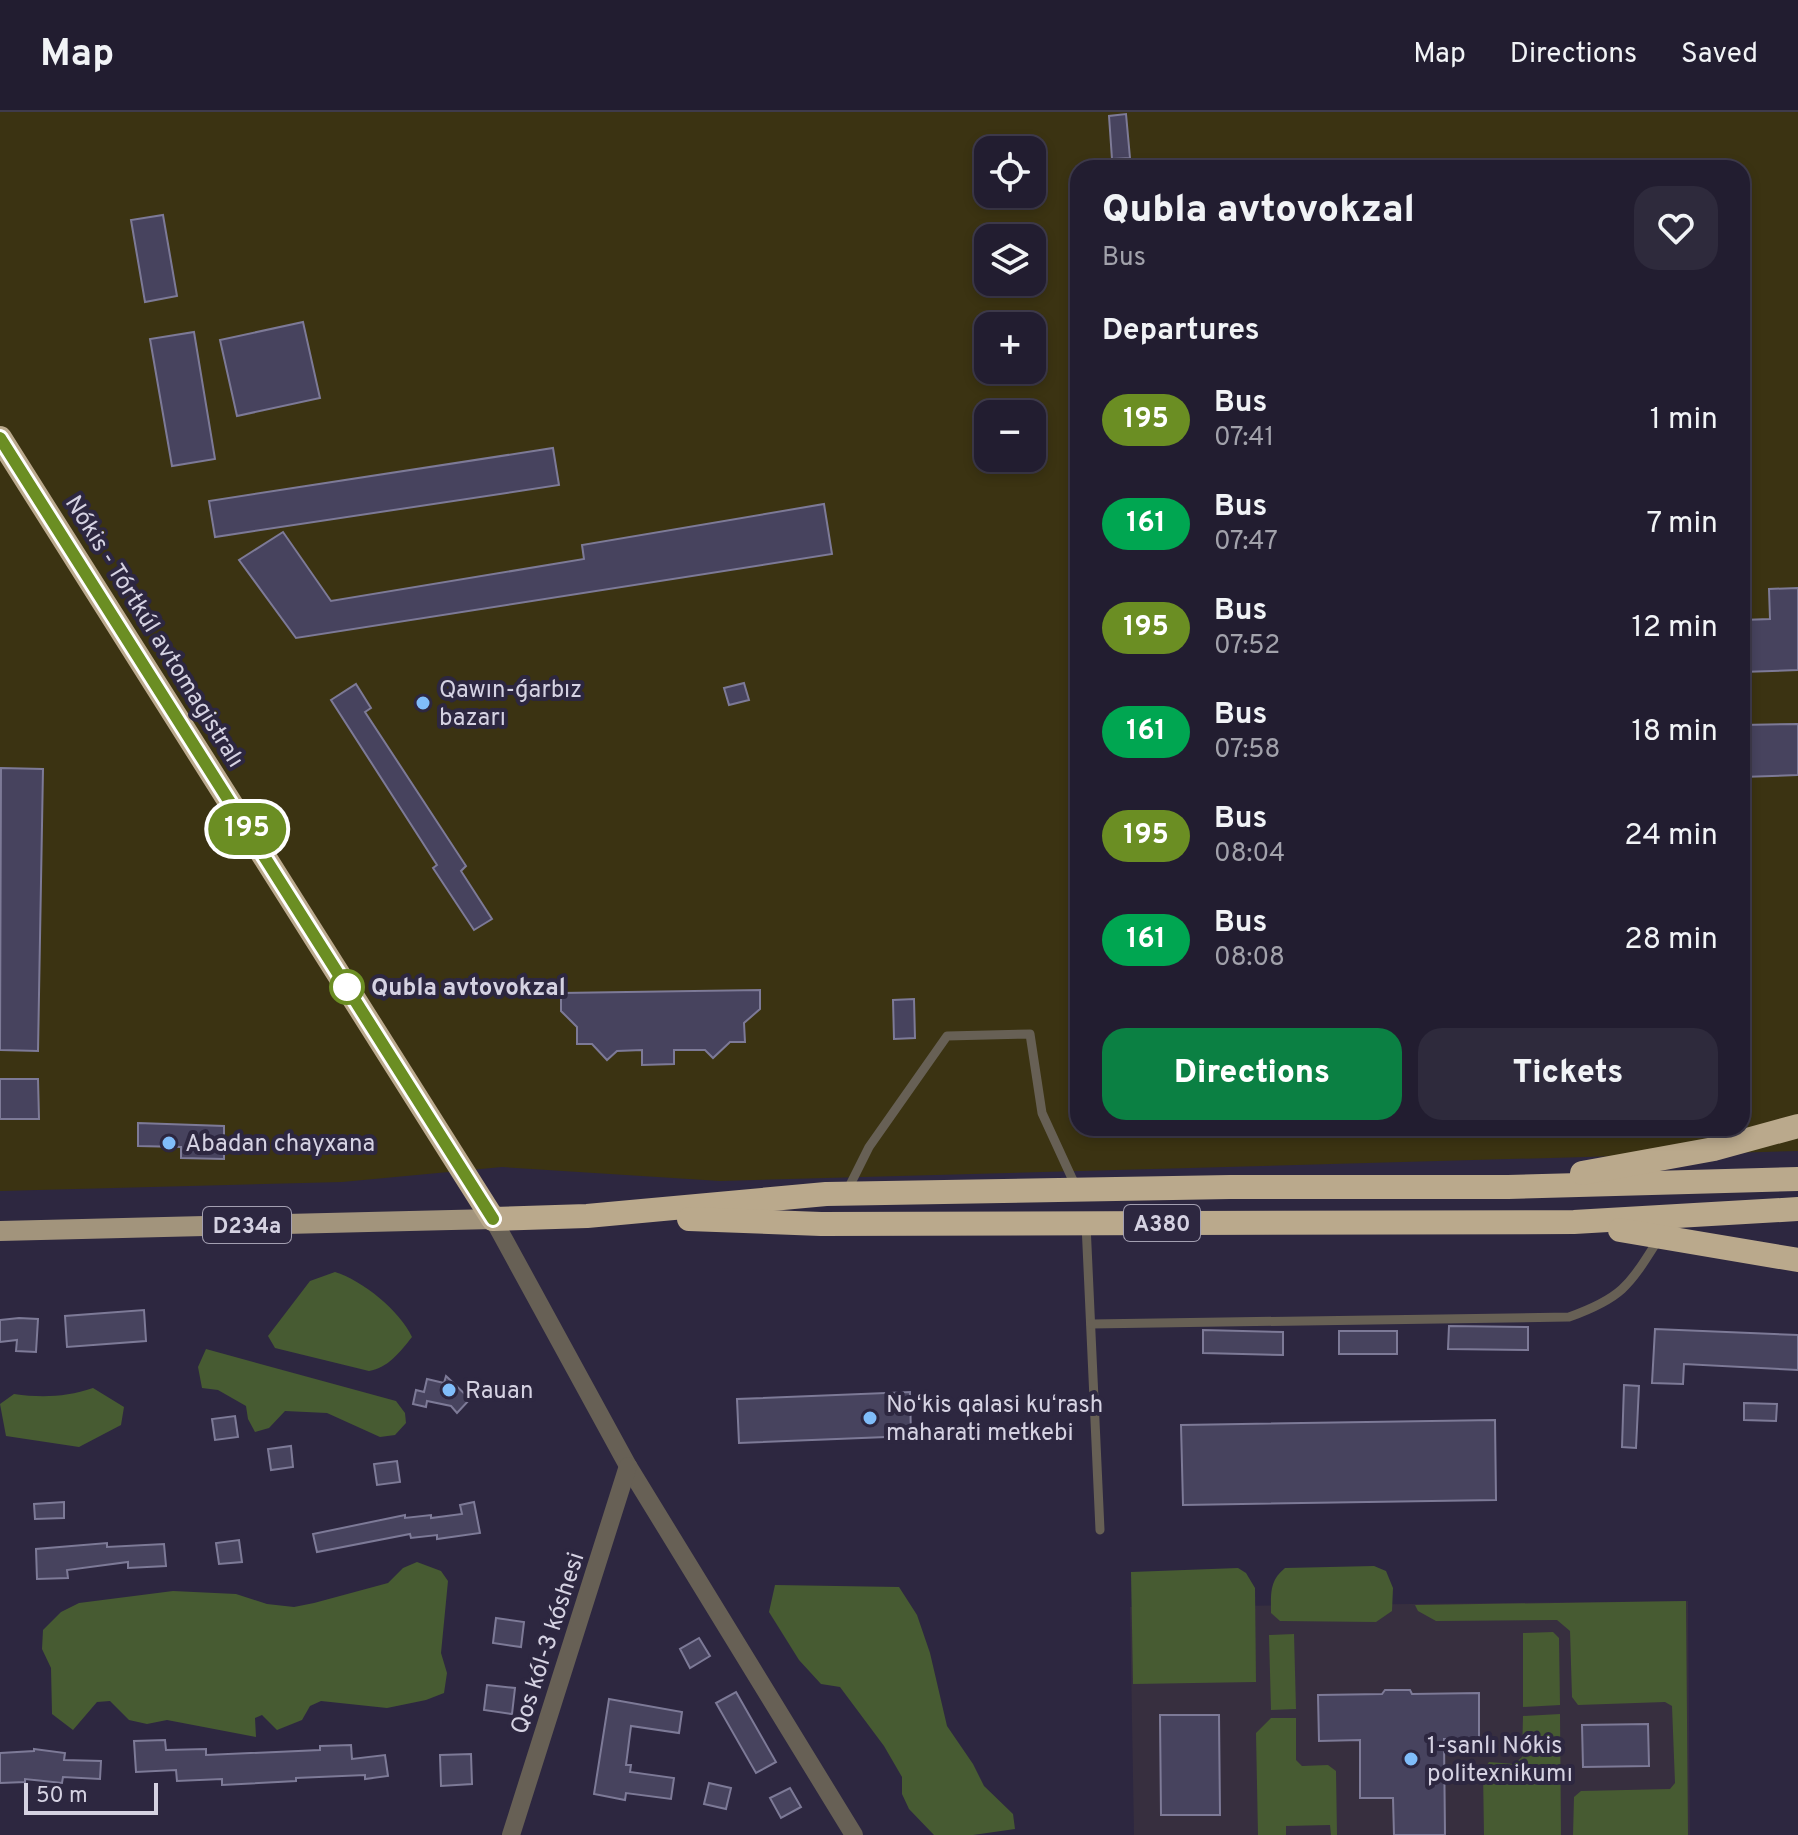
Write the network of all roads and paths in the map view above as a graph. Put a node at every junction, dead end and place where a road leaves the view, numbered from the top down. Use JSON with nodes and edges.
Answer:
{"nodes":[{"id":1,"x":0,"y":438,"type":"edge"},
{"id":2,"x":1798,"y":1126,"type":"edge"},
{"id":3,"x":1798,"y":1179,"type":"edge"},
{"id":4,"x":1508,"y":1187,"type":"junction"},
{"id":5,"x":1078,"y":1190,"type":"junction"},
{"id":6,"x":846,"y":1194,"type":"junction"},
{"id":7,"x":1798,"y":1209,"type":"edge"},
{"id":8,"x":587,"y":1216,"type":"junction"},
{"id":9,"x":493,"y":1219,"type":"junction"},
{"id":10,"x":1574,"y":1222,"type":"junction"},
{"id":11,"x":1086,"y":1224,"type":"junction"},
{"id":12,"x":0,"y":1231,"type":"edge"},
{"id":13,"x":1661,"y":1236,"type":"junction"},
{"id":14,"x":1798,"y":1260,"type":"edge"},
{"id":15,"x":1091,"y":1324,"type":"junction"},
{"id":16,"x":628,"y":1466,"type":"junction"},
{"id":17,"x":1100,"y":1530,"type":"dead end"},
{"id":18,"x":511,"y":1835,"type":"edge"},
{"id":19,"x":854,"y":1835,"type":"edge"}],
"edges":[{"from":1,"to":9,"type":"highway","name":"Nókis - Tórtkúl avtomagistralı"},
{"from":2,"to":4,"type":"highway"},
{"from":3,"to":4,"type":"highway","number":"A380"},
{"from":4,"to":5,"type":"highway","number":"A380"},
{"from":5,"to":6,"type":"highway","number":"A380"},
{"from":5,"to":6,"type":"lane"},
{"from":6,"to":8,"type":"highway","number":"A380"},
{"from":7,"to":10,"type":"highway","number":"A380"},
{"from":8,"to":9,"type":"highway","number":"A380"},
{"from":8,"to":11,"type":"highway","number":"A380"},
{"from":9,"to":12,"type":"main road","number":"D234a"},
{"from":9,"to":16,"type":"street"},
{"from":10,"to":11,"type":"highway","number":"A380"},
{"from":10,"to":13,"type":"highway"},
{"from":11,"to":15,"type":"lane"},
{"from":13,"to":14,"type":"highway"},
{"from":13,"to":15,"type":"lane"},
{"from":15,"to":17,"type":"lane"},
{"from":16,"to":18,"type":"street","name":"Qos kól-3 kóshesi"},
{"from":16,"to":19,"type":"street"}]}
